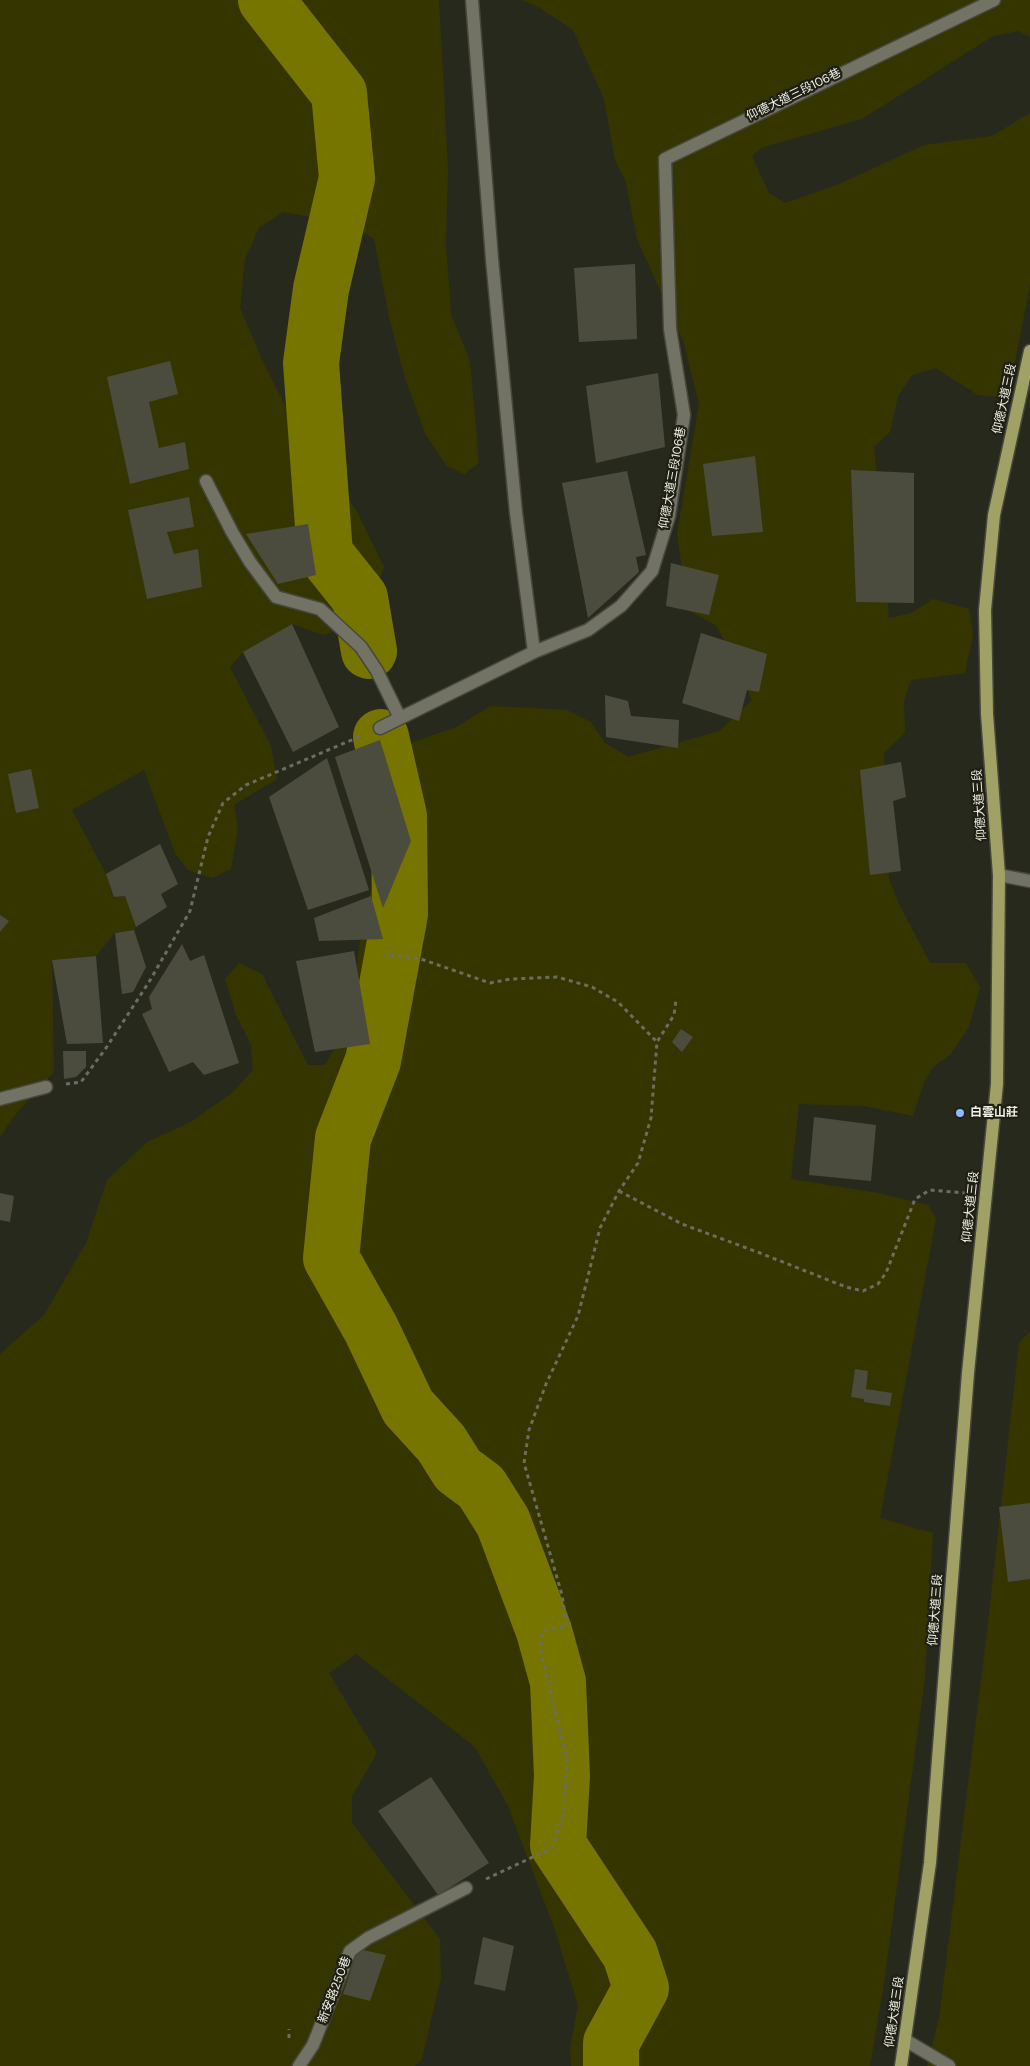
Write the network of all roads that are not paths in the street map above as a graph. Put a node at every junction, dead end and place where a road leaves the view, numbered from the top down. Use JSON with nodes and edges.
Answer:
{"nodes":[{"id":1,"x":472,"y":0,"type":"edge"},
{"id":2,"x":994,"y":0,"type":"edge"},
{"id":3,"x":1030,"y":351,"type":"edge"},
{"id":4,"x":206,"y":481,"type":"dead end"},
{"id":5,"x":534,"y":652,"type":"junction"},
{"id":6,"x":400,"y":718,"type":"junction"},
{"id":7,"x":380,"y":728,"type":"road end"},
{"id":8,"x":999,"y":875,"type":"junction"},
{"id":9,"x":1030,"y":881,"type":"edge"},
{"id":10,"x":46,"y":1087,"type":"road end"},
{"id":11,"x":0,"y":1098,"type":"edge"},
{"id":12,"x":466,"y":1888,"type":"road end"},
{"id":13,"x":905,"y":2040,"type":"junction"},
{"id":14,"x":299,"y":2066,"type":"edge"},
{"id":15,"x":901,"y":2066,"type":"edge"},
{"id":16,"x":949,"y":2066,"type":"edge"}],
"edges":[{"from":1,"to":5,"type":"lane"},
{"from":2,"to":5,"type":"lane","name":"仰德大道三段106巷"},
{"from":3,"to":8,"type":"main road","name":"仰德大道三段"},
{"from":4,"to":6,"type":"lane"},
{"from":5,"to":6,"type":"lane"},
{"from":6,"to":7,"type":"lane"},
{"from":8,"to":9,"type":"lane"},
{"from":8,"to":13,"type":"main road","name":"仰德大道三段"},
{"from":10,"to":11,"type":"lane"},
{"from":12,"to":14,"type":"lane","name":"新安路250巷"},
{"from":13,"to":15,"type":"main road","name":"仰德大道三段"},
{"from":13,"to":16,"type":"lane"}]}
